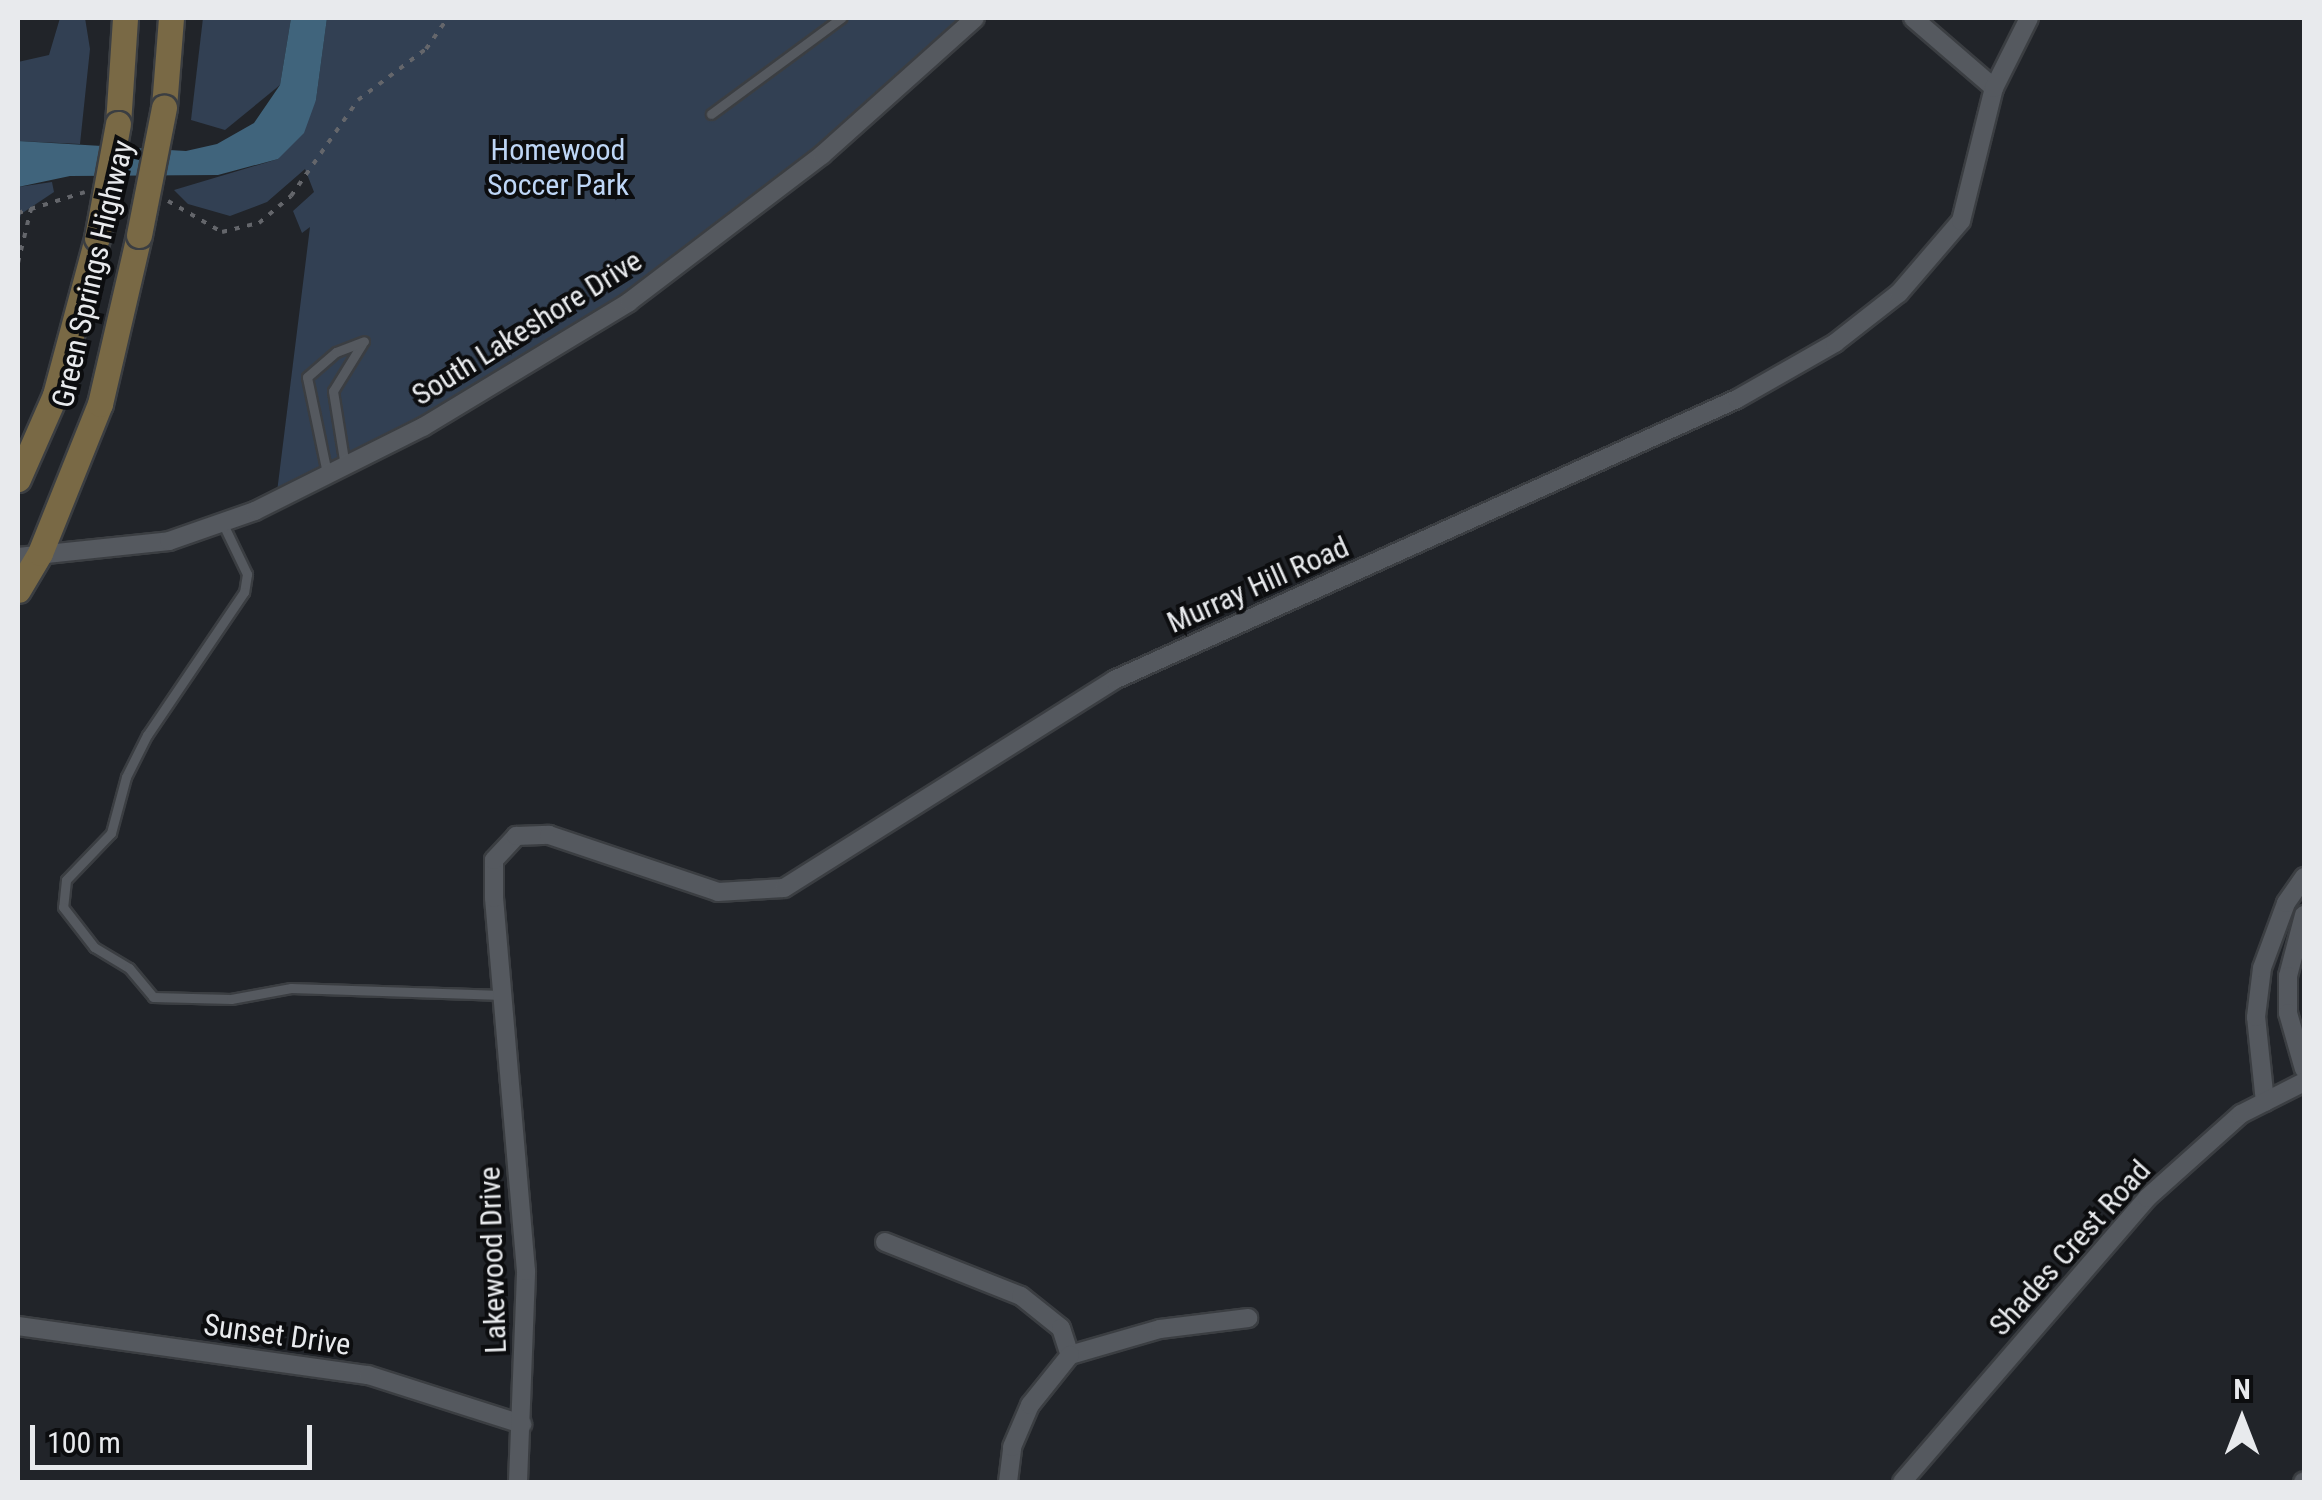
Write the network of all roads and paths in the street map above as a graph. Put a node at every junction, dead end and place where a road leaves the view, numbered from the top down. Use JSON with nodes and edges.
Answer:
{"nodes":[{"id":1,"x":125,"y":18,"type":"edge"},
{"id":2,"x":171,"y":18,"type":"edge"},
{"id":3,"x":448,"y":18,"type":"edge"},
{"id":4,"x":841,"y":18,"type":"edge"},
{"id":5,"x":976,"y":18,"type":"edge"},
{"id":6,"x":1913,"y":18,"type":"edge"},
{"id":7,"x":2029,"y":18,"type":"edge"},
{"id":8,"x":1994,"y":88,"type":"junction"},
{"id":9,"x":711,"y":114,"type":"dead end"},
{"id":10,"x":97,"y":192,"type":"dead end"},
{"id":11,"x":157,"y":197,"type":"dead end"},
{"id":12,"x":30,"y":209,"type":"junction"},
{"id":13,"x":18,"y":213,"type":"edge"},
{"id":14,"x":18,"y":263,"type":"edge"},
{"id":15,"x":344,"y":466,"type":"junction"},
{"id":16,"x":327,"y":474,"type":"junction"},
{"id":17,"x":18,"y":479,"type":"edge"},
{"id":18,"x":222,"y":522,"type":"junction"},
{"id":19,"x":29,"y":555,"type":"edge"},
{"id":20,"x":18,"y":590,"type":"edge"},
{"id":21,"x":2304,"y":877,"type":"edge"},
{"id":22,"x":2304,"y":915,"type":"edge"},
{"id":23,"x":504,"y":996,"type":"junction"},
{"id":24,"x":508,"y":1036,"type":"joint"},
{"id":25,"x":2304,"y":1069,"type":"edge"},
{"id":26,"x":2304,"y":1082,"type":"edge"},
{"id":27,"x":2265,"y":1102,"type":"junction"},
{"id":28,"x":885,"y":1242,"type":"dead end"},
{"id":29,"x":1248,"y":1318,"type":"dead end"},
{"id":30,"x":18,"y":1326,"type":"edge"},
{"id":31,"x":1070,"y":1355,"type":"junction"},
{"id":32,"x":522,"y":1424,"type":"junction"},
{"id":33,"x":518,"y":1482,"type":"edge"},
{"id":34,"x":1008,"y":1482,"type":"edge"},
{"id":35,"x":1902,"y":1482,"type":"edge"}],
"edges":[{"from":1,"to":17,"type":"main road","name":"Green Springs Highway","bridge":true},
{"from":2,"to":19,"type":"main road","name":"Green Springs Highway","bridge":true},
{"from":3,"to":11,"type":"path"},
{"from":4,"to":9,"type":"lane"},
{"from":5,"to":15,"type":"street","name":"South Lakeshore Drive"},
{"from":6,"to":8,"type":"street"},
{"from":7,"to":8,"type":"street","name":"Murray Hill Road"},
{"from":8,"to":23,"type":"street","name":"Murray Hill Road"},
{"from":10,"to":12,"type":"path"},
{"from":12,"to":13,"type":"path"},
{"from":12,"to":14,"type":"path"},
{"from":15,"to":16,"type":"street","name":"South Lakeshore Drive"},
{"from":15,"to":16,"type":"lane"},
{"from":16,"to":18,"type":"street","name":"South Lakeshore Drive"},
{"from":18,"to":19,"type":"street","name":"South Lakeshore Drive"},
{"from":18,"to":23,"type":"lane"},
{"from":19,"to":20,"type":"main road","name":"Green Springs Highway"},
{"from":21,"to":27,"type":"street"},
{"from":22,"to":25,"type":"street"},
{"from":23,"to":24,"type":"street","name":"Murray Hill Road"},
{"from":24,"to":32,"type":"street","name":"Lakewood Drive"},
{"from":26,"to":27,"type":"street","name":"Shades Crest Road"},
{"from":27,"to":35,"type":"street","name":"Shades Crest Road"},
{"from":28,"to":31,"type":"street"},
{"from":29,"to":31,"type":"street"},
{"from":30,"to":32,"type":"street","name":"Sunset Drive"},
{"from":31,"to":34,"type":"street"},
{"from":32,"to":33,"type":"street","name":"Lakewood Drive"}]}
